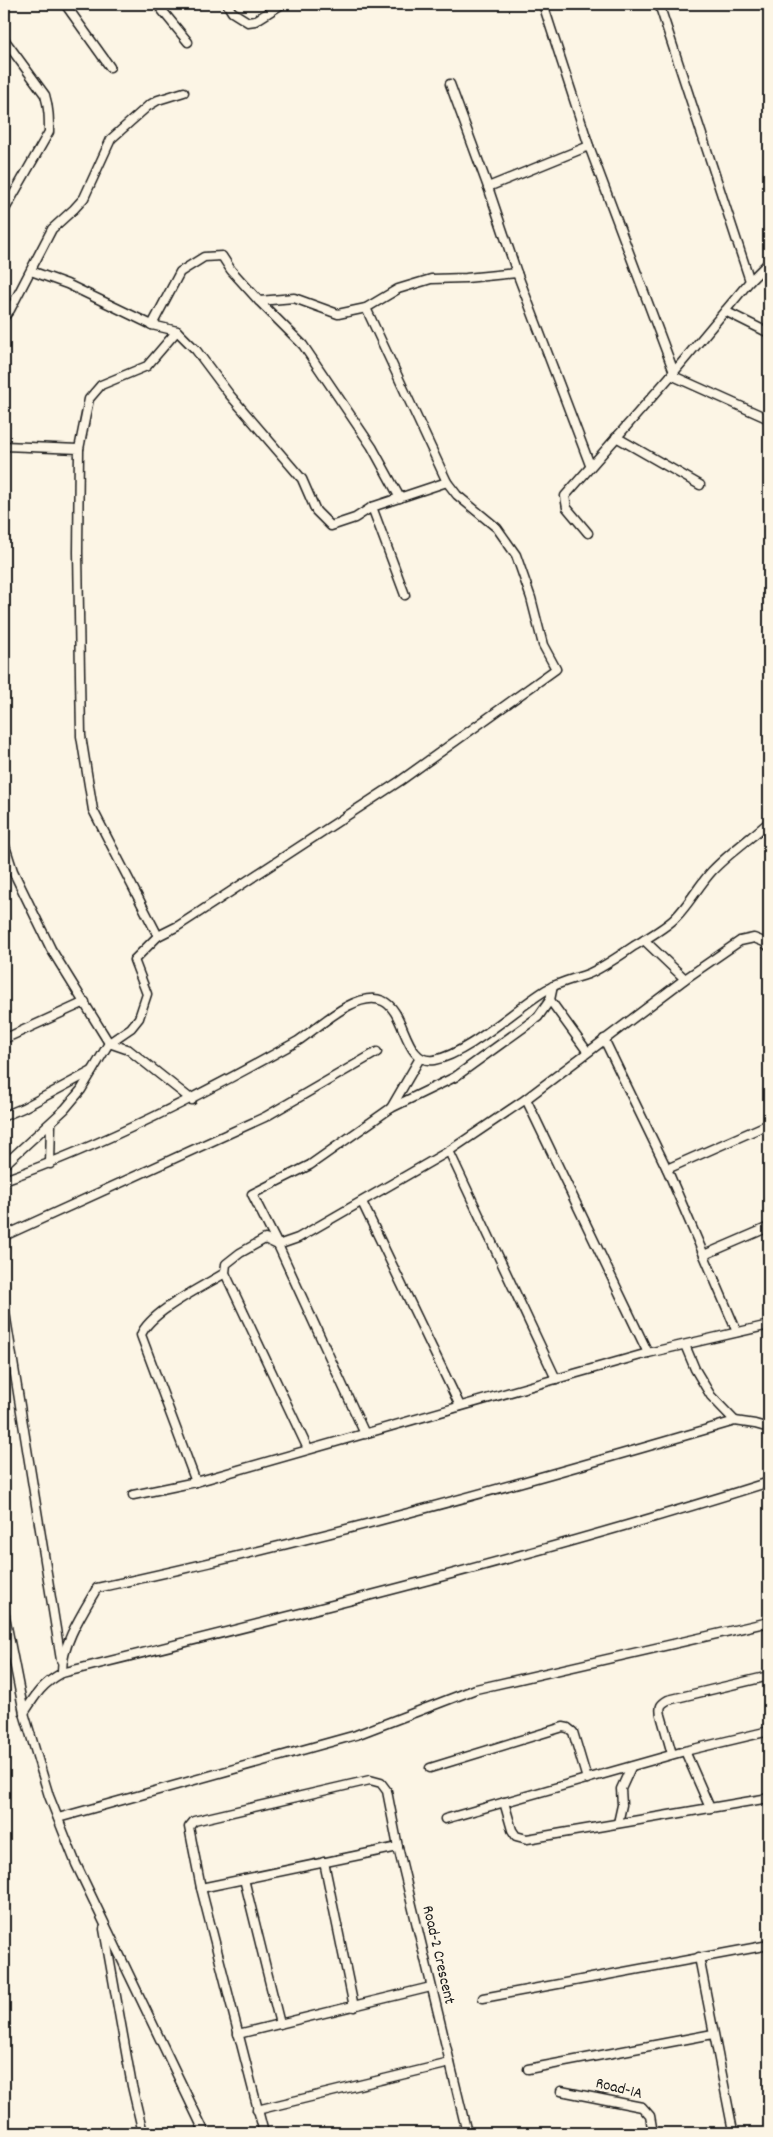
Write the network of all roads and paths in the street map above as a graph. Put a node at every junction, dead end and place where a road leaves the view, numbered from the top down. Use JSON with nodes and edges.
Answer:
{"nodes":[{"id":1,"x":65,"y":4,"type":"edge"},
{"id":2,"x":157,"y":4,"type":"edge"},
{"id":3,"x":227,"y":4,"type":"edge"},
{"id":4,"x":282,"y":4,"type":"edge"},
{"id":5,"x":543,"y":4,"type":"edge"},
{"id":6,"x":659,"y":4,"type":"edge"},
{"id":7,"x":4,"y":39,"type":"edge"},
{"id":8,"x":188,"y":42,"type":"dead end"},
{"id":9,"x":110,"y":67,"type":"dead end"},
{"id":10,"x":450,"y":84,"type":"dead end"},
{"id":11,"x":184,"y":92,"type":"dead end"},
{"id":12,"x":589,"y":146,"type":"junction"},
{"id":13,"x":488,"y":187,"type":"junction"},
{"id":14,"x":4,"y":211,"type":"edge"},
{"id":15,"x":769,"y":262,"type":"edge"},
{"id":16,"x":31,"y":271,"type":"junction"},
{"id":17,"x":517,"y":273,"type":"junction"},
{"id":18,"x":750,"y":281,"type":"junction"},
{"id":19,"x":259,"y":301,"type":"junction"},
{"id":20,"x":366,"y":308,"type":"junction"},
{"id":21,"x":725,"y":311,"type":"junction"},
{"id":22,"x":4,"y":317,"type":"edge"},
{"id":23,"x":152,"y":326,"type":"junction"},
{"id":24,"x":177,"y":330,"type":"junction"},
{"id":25,"x":769,"y":333,"type":"edge"},
{"id":26,"x":673,"y":373,"type":"junction"},
{"id":27,"x":769,"y":419,"type":"edge"},
{"id":28,"x":616,"y":437,"type":"junction"},
{"id":29,"x":4,"y":446,"type":"edge"},
{"id":30,"x":79,"y":449,"type":"junction"},
{"id":31,"x":590,"y":465,"type":"junction"},
{"id":32,"x":447,"y":482,"type":"junction"},
{"id":33,"x":700,"y":485,"type":"dead end"},
{"id":34,"x":400,"y":498,"type":"junction"},
{"id":35,"x":372,"y":507,"type":"junction"},
{"id":36,"x":588,"y":533,"type":"dead end"},
{"id":37,"x":405,"y":595,"type":"dead end"},
{"id":38,"x":769,"y":822,"type":"edge"},
{"id":39,"x":4,"y":843,"type":"edge"},
{"id":40,"x":158,"y":936,"type":"junction"},
{"id":41,"x":644,"y":940,"type":"junction"},
{"id":42,"x":769,"y":947,"type":"edge"},
{"id":43,"x":685,"y":979,"type":"junction"},
{"id":44,"x":553,"y":986,"type":"junction"},
{"id":45,"x":550,"y":1000,"type":"junction"},
{"id":46,"x":85,"y":1002,"type":"junction"},
{"id":47,"x":4,"y":1039,"type":"edge"},
{"id":48,"x":604,"y":1039,"type":"junction"},
{"id":49,"x":109,"y":1043,"type":"junction"},
{"id":50,"x":377,"y":1052,"type":"dead end"},
{"id":51,"x":587,"y":1052,"type":"junction"},
{"id":52,"x":420,"y":1058,"type":"junction"},
{"id":53,"x":93,"y":1070,"type":"junction"},
{"id":54,"x":526,"y":1099,"type":"junction"},
{"id":55,"x":192,"y":1100,"type":"junction"},
{"id":56,"x":392,"y":1108,"type":"junction"},
{"id":57,"x":4,"y":1116,"type":"edge"},
{"id":58,"x":51,"y":1123,"type":"junction"},
{"id":59,"x":769,"y":1124,"type":"edge"},
{"id":60,"x":449,"y":1151,"type":"junction"},
{"id":61,"x":50,"y":1164,"type":"junction"},
{"id":62,"x":4,"y":1165,"type":"edge"},
{"id":63,"x":667,"y":1169,"type":"junction"},
{"id":64,"x":4,"y":1180,"type":"edge"},
{"id":65,"x":362,"y":1202,"type":"junction"},
{"id":66,"x":769,"y":1227,"type":"edge"},
{"id":67,"x":4,"y":1236,"type":"edge"},
{"id":68,"x":278,"y":1245,"type":"junction"},
{"id":69,"x":704,"y":1255,"type":"junction"},
{"id":70,"x":225,"y":1274,"type":"junction"},
{"id":71,"x":4,"y":1306,"type":"edge"},
{"id":72,"x":769,"y":1325,"type":"edge"},
{"id":73,"x":738,"y":1332,"type":"junction"},
{"id":74,"x":685,"y":1345,"type":"junction"},
{"id":75,"x":648,"y":1353,"type":"junction"},
{"id":76,"x":556,"y":1379,"type":"junction"},
{"id":77,"x":460,"y":1406,"type":"junction"},
{"id":78,"x":735,"y":1422,"type":"junction"},
{"id":79,"x":769,"y":1428,"type":"edge"},
{"id":80,"x":365,"y":1434,"type":"junction"},
{"id":81,"x":308,"y":1449,"type":"junction"},
{"id":82,"x":196,"y":1482,"type":"junction"},
{"id":83,"x":769,"y":1482,"type":"edge"},
{"id":84,"x":133,"y":1495,"type":"dead end"},
{"id":85,"x":4,"y":1611,"type":"edge"},
{"id":86,"x":769,"y":1622,"type":"edge"},
{"id":87,"x":62,"y":1662,"type":"junction"},
{"id":88,"x":62,"y":1673,"type":"junction"},
{"id":89,"x":769,"y":1676,"type":"edge"},
{"id":90,"x":24,"y":1713,"type":"junction"},
{"id":91,"x":769,"y":1731,"type":"edge"},
{"id":92,"x":685,"y":1750,"type":"junction"},
{"id":93,"x":672,"y":1754,"type":"junction"},
{"id":94,"x":631,"y":1767,"type":"junction"},
{"id":95,"x":430,"y":1768,"type":"dead end"},
{"id":96,"x":587,"y":1779,"type":"junction"},
{"id":97,"x":769,"y":1798,"type":"edge"},
{"id":98,"x":504,"y":1802,"type":"junction"},
{"id":99,"x":710,"y":1808,"type":"junction"},
{"id":100,"x":58,"y":1818,"type":"junction"},
{"id":101,"x":445,"y":1819,"type":"dead end"},
{"id":102,"x":618,"y":1824,"type":"junction"},
{"id":103,"x":398,"y":1847,"type":"junction"},
{"id":104,"x":324,"y":1862,"type":"junction"},
{"id":105,"x":244,"y":1879,"type":"junction"},
{"id":106,"x":202,"y":1888,"type":"junction"},
{"id":107,"x":102,"y":1918,"type":"junction"},
{"id":108,"x":769,"y":1945,"type":"edge"},
{"id":109,"x":699,"y":1957,"type":"junction"},
{"id":110,"x":431,"y":1987,"type":"junction"},
{"id":111,"x":483,"y":1998,"type":"dead end"},
{"id":112,"x":354,"y":2007,"type":"junction"},
{"id":113,"x":280,"y":2024,"type":"junction"},
{"id":114,"x":238,"y":2034,"type":"junction"},
{"id":115,"x":713,"y":2034,"type":"junction"},
{"id":116,"x":450,"y":2063,"type":"junction"},
{"id":117,"x":528,"y":2068,"type":"dead end"},
{"id":118,"x":561,"y":2091,"type":"dead end"},
{"id":119,"x":257,"y":2110,"type":"junction"},
{"id":120,"x":732,"y":2126,"type":"dead end"},
{"id":121,"x":143,"y":2133,"type":"edge"},
{"id":122,"x":205,"y":2133,"type":"edge"},
{"id":123,"x":264,"y":2133,"type":"edge"},
{"id":124,"x":467,"y":2133,"type":"edge"},
{"id":125,"x":653,"y":2133,"type":"edge"}],
"edges":[{"from":1,"to":9,"type":"street"},
{"from":2,"to":8,"type":"street"},
{"from":3,"to":4,"type":"street"},
{"from":5,"to":12,"type":"street"},
{"from":6,"to":18,"type":"street"},
{"from":7,"to":14,"type":"street"},
{"from":10,"to":13,"type":"street"},
{"from":11,"to":16,"type":"street"},
{"from":12,"to":13,"type":"street"},
{"from":12,"to":26,"type":"street"},
{"from":13,"to":17,"type":"street"},
{"from":15,"to":18,"type":"street"},
{"from":16,"to":22,"type":"street"},
{"from":16,"to":23,"type":"street"},
{"from":17,"to":20,"type":"street"},
{"from":17,"to":31,"type":"street"},
{"from":18,"to":21,"type":"street"},
{"from":19,"to":20,"type":"street"},
{"from":19,"to":23,"type":"street"},
{"from":19,"to":34,"type":"street"},
{"from":20,"to":32,"type":"street"},
{"from":21,"to":25,"type":"street"},
{"from":21,"to":26,"type":"street"},
{"from":23,"to":24,"type":"street"},
{"from":24,"to":30,"type":"street"},
{"from":24,"to":35,"type":"street"},
{"from":26,"to":27,"type":"street"},
{"from":26,"to":28,"type":"street"},
{"from":28,"to":31,"type":"street"},
{"from":28,"to":33,"type":"street"},
{"from":29,"to":30,"type":"street"},
{"from":30,"to":40,"type":"street"},
{"from":31,"to":36,"type":"street"},
{"from":32,"to":34,"type":"street"},
{"from":32,"to":40,"type":"street"},
{"from":34,"to":35,"type":"street"},
{"from":35,"to":37,"type":"street"},
{"from":38,"to":41,"type":"street"},
{"from":39,"to":46,"type":"street"},
{"from":40,"to":49,"type":"street"},
{"from":41,"to":43,"type":"street"},
{"from":41,"to":44,"type":"street"},
{"from":42,"to":43,"type":"street"},
{"from":43,"to":48,"type":"street"},
{"from":44,"to":45,"type":"street"},
{"from":44,"to":52,"type":"street"},
{"from":45,"to":51,"type":"street"},
{"from":45,"to":56,"type":"street"},
{"from":46,"to":47,"type":"street"},
{"from":46,"to":49,"type":"street"},
{"from":48,"to":51,"type":"street"},
{"from":48,"to":63,"type":"street"},
{"from":49,"to":53,"type":"street"},
{"from":49,"to":55,"type":"street"},
{"from":50,"to":67,"type":"street"},
{"from":51,"to":54,"type":"street"},
{"from":52,"to":55,"type":"street"},
{"from":52,"to":56,"type":"street"},
{"from":53,"to":57,"type":"street"},
{"from":53,"to":58,"type":"street"},
{"from":54,"to":60,"type":"street"},
{"from":54,"to":75,"type":"street"},
{"from":55,"to":61,"type":"street"},
{"from":56,"to":68,"type":"street"},
{"from":58,"to":61,"type":"street"},
{"from":58,"to":62,"type":"street"},
{"from":59,"to":63,"type":"street"},
{"from":60,"to":65,"type":"street"},
{"from":60,"to":76,"type":"street"},
{"from":61,"to":64,"type":"street"},
{"from":63,"to":69,"type":"street"},
{"from":65,"to":68,"type":"street"},
{"from":65,"to":77,"type":"street"},
{"from":66,"to":69,"type":"street"},
{"from":68,"to":70,"type":"street"},
{"from":68,"to":80,"type":"street"},
{"from":69,"to":73,"type":"street"},
{"from":70,"to":81,"type":"street"},
{"from":70,"to":82,"type":"street"},
{"from":71,"to":87,"type":"street"},
{"from":72,"to":73,"type":"street"},
{"from":73,"to":74,"type":"street"},
{"from":74,"to":75,"type":"street"},
{"from":74,"to":78,"type":"street"},
{"from":75,"to":76,"type":"street"},
{"from":76,"to":77,"type":"street"},
{"from":77,"to":80,"type":"street"},
{"from":78,"to":79,"type":"street"},
{"from":78,"to":87,"type":"street"},
{"from":80,"to":81,"type":"street"},
{"from":81,"to":82,"type":"street"},
{"from":82,"to":84,"type":"street"},
{"from":83,"to":88,"type":"street"},
{"from":85,"to":90,"type":"street"},
{"from":86,"to":100,"type":"street"},
{"from":87,"to":88,"type":"street"},
{"from":88,"to":90,"type":"street"},
{"from":89,"to":93,"type":"street"},
{"from":90,"to":100,"type":"street"},
{"from":91,"to":92,"type":"street"},
{"from":92,"to":93,"type":"street"},
{"from":92,"to":99,"type":"street"},
{"from":93,"to":94,"type":"street"},
{"from":94,"to":96,"type":"street"},
{"from":94,"to":102,"type":"street"},
{"from":95,"to":96,"type":"street"},
{"from":96,"to":98,"type":"street"},
{"from":97,"to":99,"type":"street"},
{"from":98,"to":101,"type":"street"},
{"from":98,"to":102,"type":"street"},
{"from":99,"to":102,"type":"street"},
{"from":100,"to":107,"type":"street"},
{"from":103,"to":104,"type":"street"},
{"from":103,"to":106,"type":"street","name":"Road-2 Crescent"},
{"from":103,"to":110,"type":"street","name":"Road-2 Crescent"},
{"from":104,"to":105,"type":"street"},
{"from":104,"to":112,"type":"street"},
{"from":105,"to":106,"type":"street"},
{"from":105,"to":113,"type":"street"},
{"from":106,"to":114,"type":"street"},
{"from":107,"to":121,"type":"street"},
{"from":107,"to":122,"type":"street"},
{"from":108,"to":109,"type":"street"},
{"from":109,"to":111,"type":"street"},
{"from":109,"to":115,"type":"street"},
{"from":110,"to":112,"type":"street"},
{"from":110,"to":116,"type":"street","name":"Road-2 Crescent"},
{"from":112,"to":113,"type":"street"},
{"from":113,"to":114,"type":"street"},
{"from":114,"to":119,"type":"street"},
{"from":115,"to":117,"type":"street"},
{"from":115,"to":120,"type":"street"},
{"from":116,"to":119,"type":"street"},
{"from":116,"to":124,"type":"street","name":"Road-2 Crescent"},
{"from":118,"to":125,"type":"street","name":"Road-1A"},
{"from":119,"to":123,"type":"street"}]}
